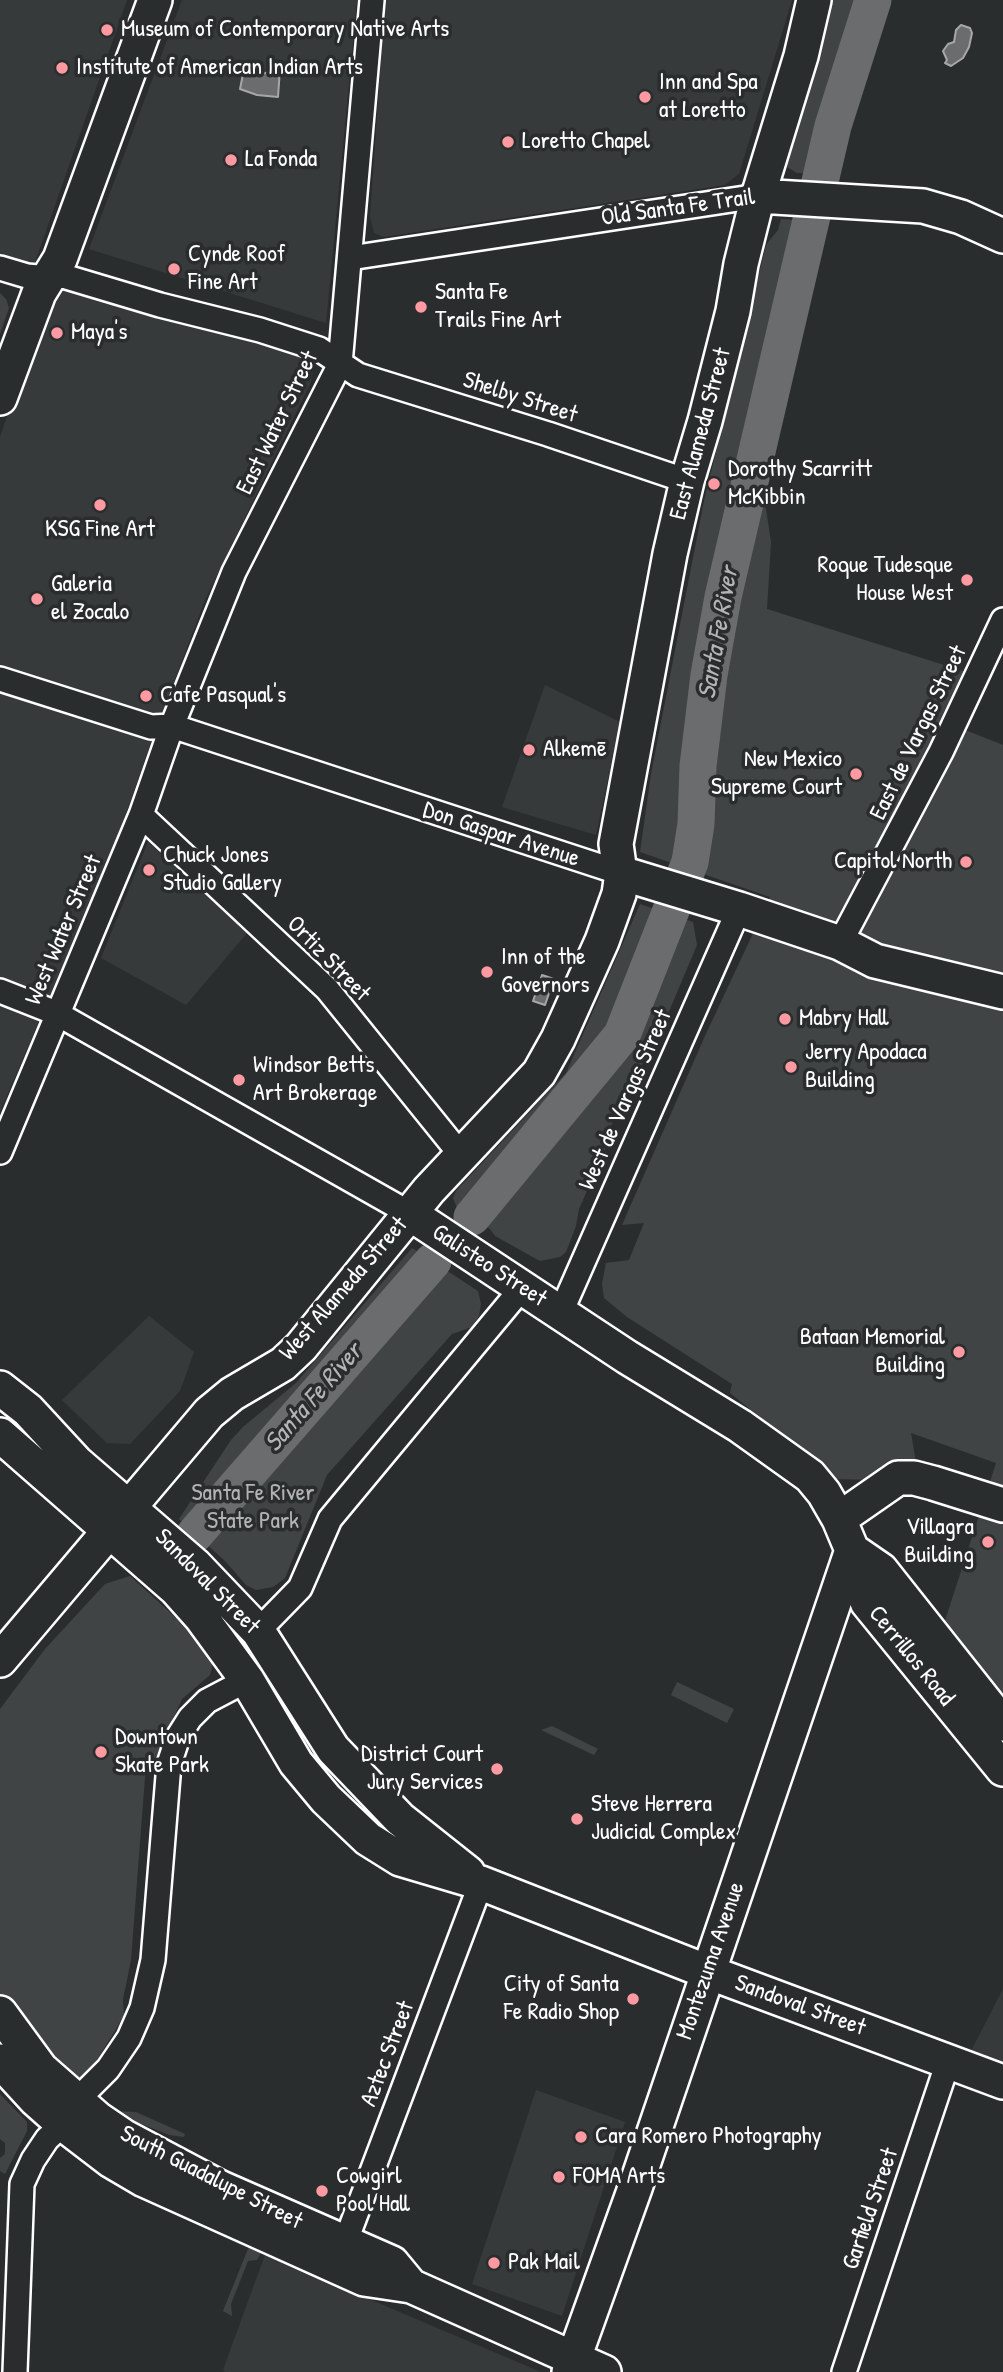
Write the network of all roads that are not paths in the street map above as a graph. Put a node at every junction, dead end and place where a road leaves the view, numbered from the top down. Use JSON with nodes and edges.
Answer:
{"nodes":[{"id":1,"x":155,"y":0,"type":"edge"},
{"id":2,"x":372,"y":0,"type":"edge"},
{"id":3,"x":814,"y":0,"type":"edge"},
{"id":4,"x":771,"y":196,"type":"junction"},
{"id":5,"x":1003,"y":236,"type":"edge"},
{"id":6,"x":350,"y":258,"type":"junction"},
{"id":7,"x":0,"y":268,"type":"edge"},
{"id":8,"x":49,"y":278,"type":"junction"},
{"id":9,"x":340,"y":364,"type":"junction"},
{"id":10,"x":0,"y":398,"type":"edge"},
{"id":11,"x":687,"y":481,"type":"junction"},
{"id":12,"x":1003,"y":620,"type":"edge"},
{"id":13,"x":0,"y":679,"type":"edge"},
{"id":14,"x":172,"y":726,"type":"junction"},
{"id":15,"x":141,"y":815,"type":"junction"},
{"id":16,"x":634,"y":877,"type":"junction"},
{"id":17,"x":739,"y":909,"type":"junction"},
{"id":18,"x":840,"y":943,"type":"junction"},
{"id":19,"x":0,"y":991,"type":"edge"},
{"id":20,"x":1003,"y":992,"type":"edge"},
{"id":21,"x":57,"y":1013,"type":"junction"},
{"id":22,"x":0,"y":1152,"type":"edge"},
{"id":23,"x":461,"y":1155,"type":"junction"},
{"id":24,"x":423,"y":1222,"type":"junction"},
{"id":25,"x":522,"y":1289,"type":"junction"},
{"id":26,"x":561,"y":1312,"type":"junction"},
{"id":27,"x":0,"y":1388,"type":"edge"},
{"id":28,"x":0,"y":1435,"type":"edge"},
{"id":29,"x":1003,"y":1506,"type":"edge"},
{"id":30,"x":120,"y":1519,"type":"junction"},
{"id":31,"x":839,"y":1519,"type":"junction"},
{"id":32,"x":852,"y":1550,"type":"junction"},
{"id":33,"x":186,"y":1577,"type":"junction"},
{"id":34,"x":258,"y":1630,"type":"junction"},
{"id":35,"x":0,"y":1660,"type":"edge"},
{"id":36,"x":247,"y":1680,"type":"junction"},
{"id":37,"x":1003,"y":1724,"type":"edge"},
{"id":38,"x":1003,"y":1769,"type":"edge"},
{"id":39,"x":481,"y":1883,"type":"junction"},
{"id":40,"x":708,"y":1972,"type":"junction"},
{"id":41,"x":0,"y":2013,"type":"edge"},
{"id":42,"x":0,"y":2061,"type":"edge"},
{"id":43,"x":948,"y":2062,"type":"junction"},
{"id":44,"x":1003,"y":2082,"type":"edge"},
{"id":45,"x":69,"y":2112,"type":"junction"},
{"id":46,"x":222,"y":2214,"type":"junction"},
{"id":47,"x":345,"y":2243,"type":"junction"},
{"id":48,"x":411,"y":2286,"type":"junction"},
{"id":49,"x":583,"y":2368,"type":"edge"},
{"id":50,"x":15,"y":2372,"type":"edge"},
{"id":51,"x":844,"y":2372,"type":"edge"}],
"edges":[{"from":1,"to":8,"type":"street"},
{"from":2,"to":6,"type":"street","name":"East Water Street"},
{"from":3,"to":4,"type":"street","name":"East Alameda Street"},
{"from":4,"to":5,"type":"street","name":"Old Santa Fe Trail"},
{"from":4,"to":6,"type":"street","name":"Old Santa Fe Trail"},
{"from":4,"to":11,"type":"street","name":"East Alameda Street"},
{"from":6,"to":9,"type":"street","name":"East Water Street"},
{"from":7,"to":8,"type":"street"},
{"from":8,"to":9,"type":"street"},
{"from":8,"to":10,"type":"street"},
{"from":9,"to":11,"type":"street","name":"Shelby Street"},
{"from":9,"to":14,"type":"street","name":"East Water Street"},
{"from":11,"to":16,"type":"street","name":"East Alameda Street"},
{"from":12,"to":18,"type":"street","name":"East de Vargas Street"},
{"from":13,"to":14,"type":"street","name":"Don Gaspar Avenue"},
{"from":14,"to":15,"type":"street","name":"West Water Street"},
{"from":14,"to":16,"type":"street","name":"Don Gaspar Avenue"},
{"from":15,"to":21,"type":"street","name":"West Water Street"},
{"from":15,"to":23,"type":"street","name":"Ortiz Street"},
{"from":16,"to":17,"type":"street","name":"Don Gaspar Avenue"},
{"from":16,"to":23,"type":"street","name":"West Alameda Street"},
{"from":17,"to":18,"type":"street","name":"Don Gaspar Avenue"},
{"from":17,"to":26,"type":"street","name":"West de Vargas Street"},
{"from":18,"to":20,"type":"street","name":"Don Gaspar Avenue"},
{"from":19,"to":21,"type":"street","name":"Galisteo Street"},
{"from":21,"to":22,"type":"street","name":"West Water Street"},
{"from":21,"to":24,"type":"street","name":"Galisteo Street"},
{"from":23,"to":24,"type":"street","name":"West Alameda Street"},
{"from":24,"to":25,"type":"street","name":"Galisteo Street"},
{"from":24,"to":30,"type":"street","name":"West Alameda Street"},
{"from":25,"to":26,"type":"street","name":"Galisteo Street"},
{"from":25,"to":34,"type":"street"},
{"from":26,"to":31,"type":"street","name":"Galisteo Street"},
{"from":27,"to":30,"type":"street","name":"Sandoval Street"},
{"from":28,"to":30,"type":"street","name":"Sandoval Street"},
{"from":29,"to":31,"type":"street"},
{"from":30,"to":33,"type":"street","name":"Sandoval Street"},
{"from":30,"to":35,"type":"street","name":"West Alameda Street"},
{"from":31,"to":32,"type":"street","name":"Galisteo Street"},
{"from":32,"to":37,"type":"street","name":"Cerrillos Road"},
{"from":32,"to":38,"type":"street","name":"Cerrillos Road"},
{"from":32,"to":40,"type":"street","name":"Montezuma Avenue"},
{"from":33,"to":34,"type":"street","name":"Sandoval Street"},
{"from":33,"to":36,"type":"street","name":"Sandoval Street"},
{"from":34,"to":39,"type":"street","name":"Sandoval Street"},
{"from":36,"to":39,"type":"street","name":"Sandoval Street"},
{"from":36,"to":45,"type":"street"},
{"from":39,"to":40,"type":"street","name":"Sandoval Street"},
{"from":39,"to":47,"type":"street","name":"Aztec Street"},
{"from":40,"to":43,"type":"street","name":"Sandoval Street"},
{"from":40,"to":49,"type":"street","name":"Montezuma Avenue"},
{"from":41,"to":45,"type":"street","name":"South Guadalupe Street"},
{"from":42,"to":45,"type":"street","name":"South Guadalupe Street"},
{"from":43,"to":44,"type":"street","name":"Sandoval Street"},
{"from":43,"to":51,"type":"street","name":"Garfield Street"},
{"from":45,"to":46,"type":"street","name":"South Guadalupe Street"},
{"from":45,"to":47,"type":"street","name":"South Guadalupe Street"},
{"from":45,"to":50,"type":"street"},
{"from":46,"to":47,"type":"street"},
{"from":46,"to":48,"type":"street","name":"South Guadalupe Street"},
{"from":47,"to":48,"type":"street","name":"South Guadalupe Street"},
{"from":48,"to":49,"type":"street","name":"South Guadalupe Street"}]}
